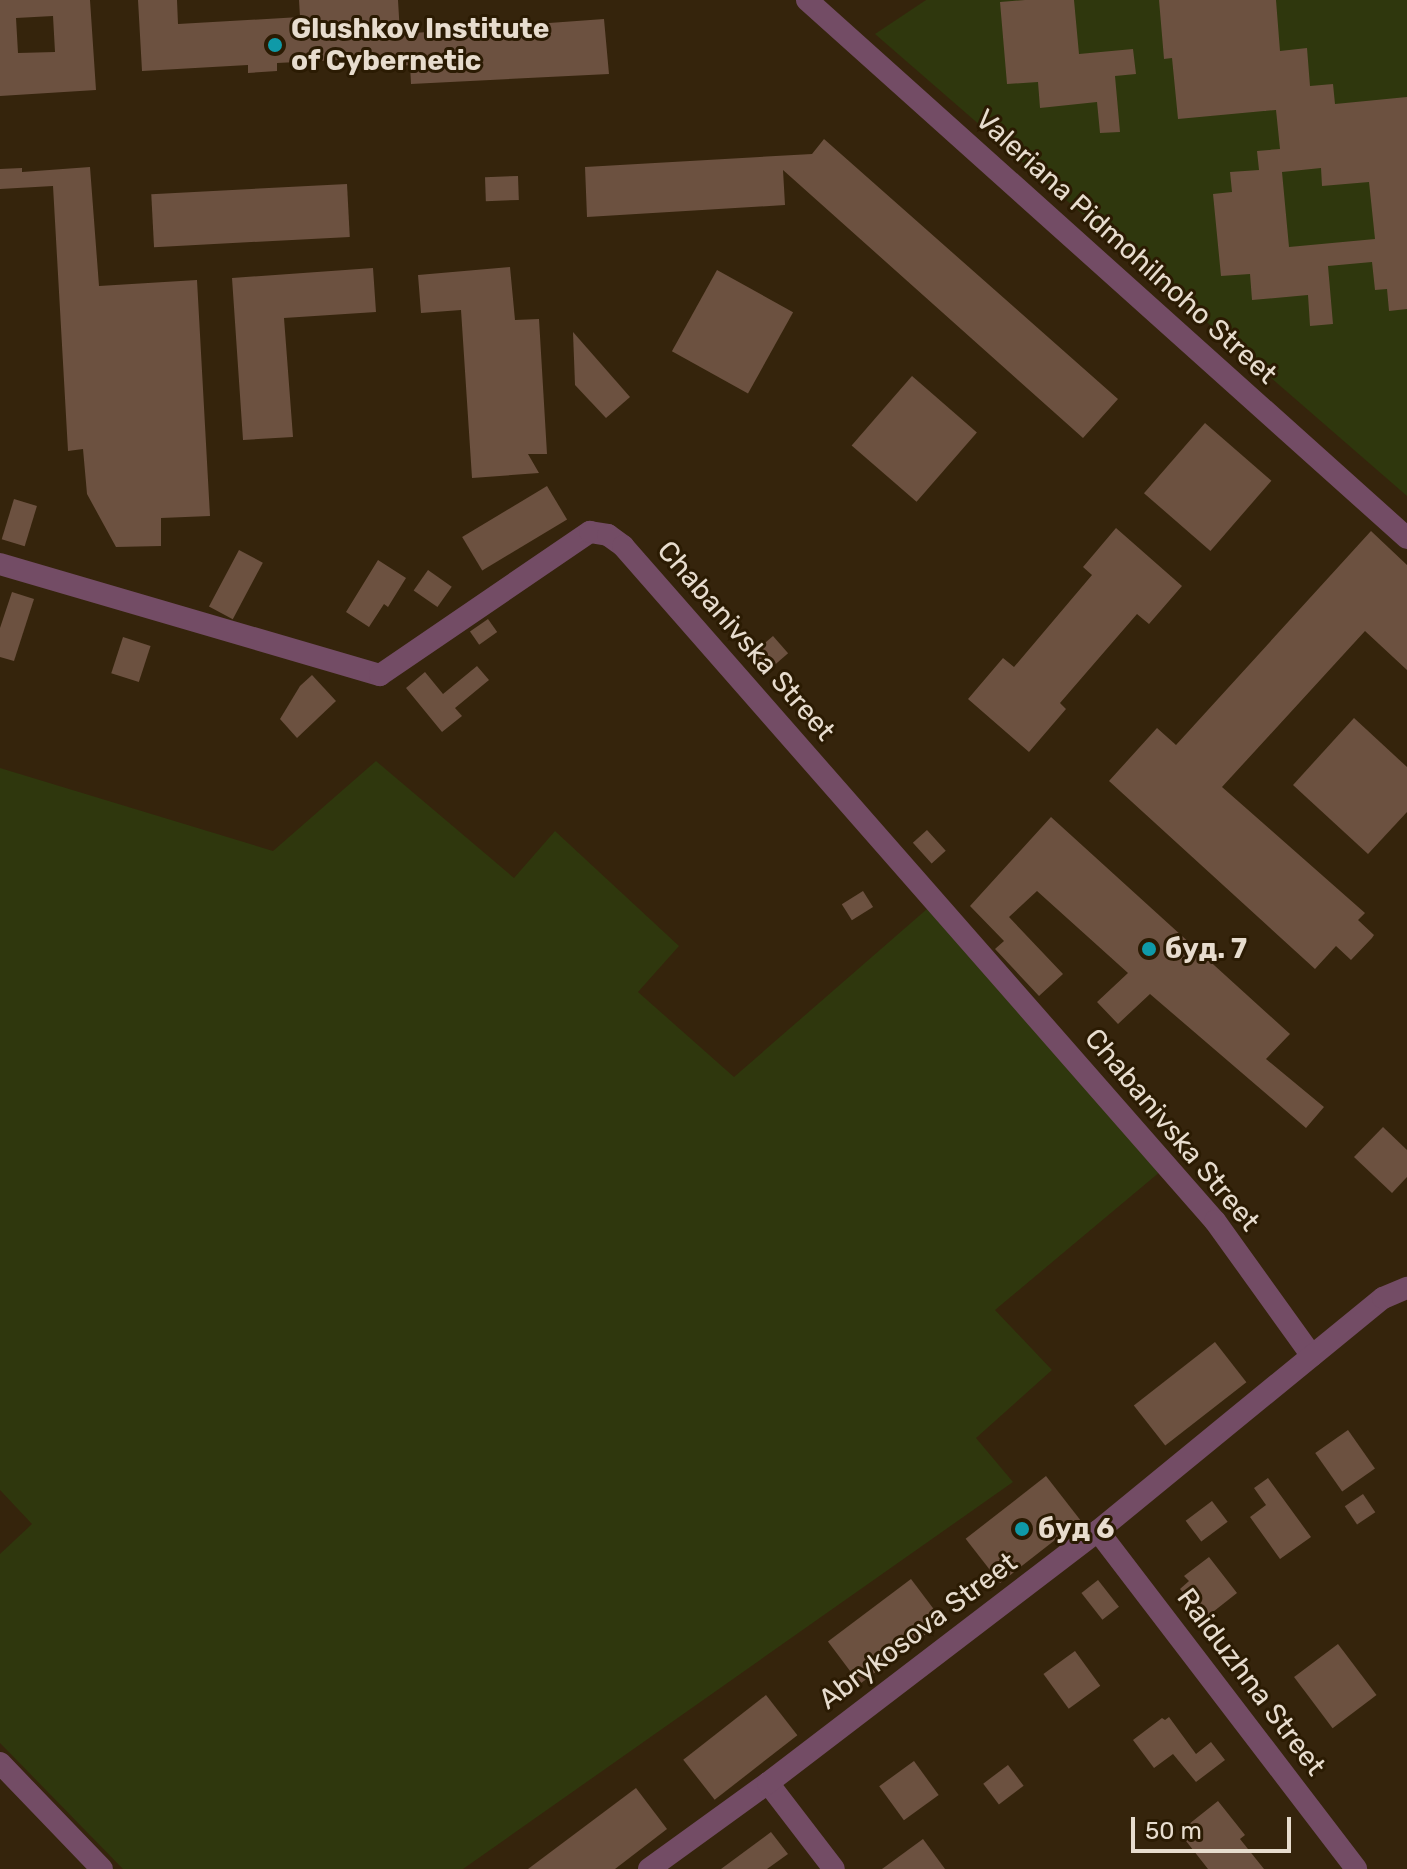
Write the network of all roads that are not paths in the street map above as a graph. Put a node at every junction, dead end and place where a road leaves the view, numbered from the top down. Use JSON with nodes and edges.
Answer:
{"nodes":[{"id":1,"x":807,"y":0,"type":"edge"},
{"id":2,"x":1407,"y":538,"type":"edge"},
{"id":3,"x":0,"y":564,"type":"edge"},
{"id":4,"x":1407,"y":1288,"type":"edge"},
{"id":5,"x":1312,"y":1356,"type":"junction"},
{"id":6,"x":1098,"y":1531,"type":"junction"},
{"id":7,"x":0,"y":1763,"type":"edge"},
{"id":8,"x":768,"y":1783,"type":"junction"},
{"id":9,"x":102,"y":1869,"type":"edge"},
{"id":10,"x":649,"y":1869,"type":"edge"},
{"id":11,"x":834,"y":1869,"type":"edge"},
{"id":12,"x":1356,"y":1869,"type":"edge"}],
"edges":[{"from":1,"to":2,"type":"street","name":"Valeriana Pidmohilnoho Street"},
{"from":3,"to":5,"type":"street","name":"Chabanivska Street"},
{"from":4,"to":5,"type":"street","name":"Abrykosova Street"},
{"from":5,"to":6,"type":"street","name":"Abrykosova Street"},
{"from":6,"to":8,"type":"street","name":"Abrykosova Street"},
{"from":6,"to":12,"type":"street","name":"Raiduzhna Street"},
{"from":7,"to":9,"type":"street"},
{"from":8,"to":10,"type":"street","name":"Abrykosova Street"},
{"from":8,"to":11,"type":"street"}]}
